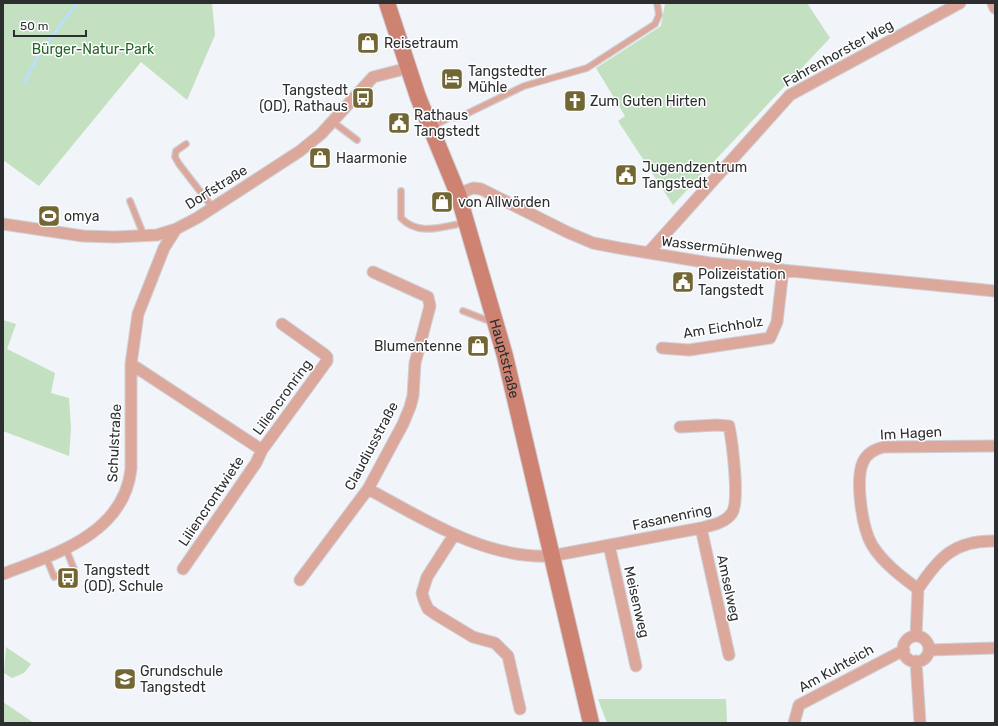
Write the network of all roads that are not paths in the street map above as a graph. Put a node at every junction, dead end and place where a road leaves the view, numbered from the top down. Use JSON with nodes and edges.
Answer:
{"nodes":[{"id":1,"x":387,"y":3,"type":"edge"},
{"id":2,"x":657,"y":3,"type":"edge"},
{"id":3,"x":960,"y":3,"type":"edge"},
{"id":4,"x":993,"y":3,"type":"edge"},
{"id":5,"x":995,"y":8,"type":"edge"},
{"id":6,"x":408,"y":68,"type":"junction"},
{"id":7,"x":333,"y":122,"type":"junction"},
{"id":8,"x":431,"y":127,"type":"junction"},
{"id":9,"x":357,"y":140,"type":"dead end"},
{"id":10,"x":186,"y":144,"type":"dead end"},
{"id":11,"x":401,"y":191,"type":"dead end"},
{"id":12,"x":458,"y":194,"type":"junction"},
{"id":13,"x":130,"y":201,"type":"dead end"},
{"id":14,"x":213,"y":208,"type":"junction"},
{"id":15,"x":466,"y":222,"type":"junction"},
{"id":16,"x":3,"y":224,"type":"edge"},
{"id":17,"x":176,"y":230,"type":"junction"},
{"id":18,"x":157,"y":235,"type":"junction"},
{"id":19,"x":144,"y":236,"type":"junction"},
{"id":20,"x":164,"y":248,"type":"junction"},
{"id":21,"x":648,"y":253,"type":"junction"},
{"id":22,"x":783,"y":270,"type":"junction"},
{"id":23,"x":374,"y":272,"type":"dead end"},
{"id":24,"x":995,"y":291,"type":"edge"},
{"id":25,"x":463,"y":311,"type":"dead end"},
{"id":26,"x":282,"y":324,"type":"dead end"},
{"id":27,"x":496,"y":324,"type":"junction"},
{"id":28,"x":662,"y":348,"type":"dead end"},
{"id":29,"x":131,"y":364,"type":"junction"},
{"id":30,"x":680,"y":427,"type":"dead end"},
{"id":31,"x":995,"y":446,"type":"edge"},
{"id":32,"x":262,"y":450,"type":"junction"},
{"id":33,"x":368,"y":489,"type":"junction"},
{"id":34,"x":701,"y":528,"type":"junction"},
{"id":35,"x":454,"y":535,"type":"junction"},
{"id":36,"x":995,"y":542,"type":"edge"},
{"id":37,"x":609,"y":545,"type":"junction"},
{"id":38,"x":66,"y":549,"type":"junction"},
{"id":39,"x":551,"y":556,"type":"junction"},
{"id":40,"x":46,"y":557,"type":"junction"},
{"id":41,"x":183,"y":569,"type":"dead end"},
{"id":42,"x":3,"y":574,"type":"edge"},
{"id":43,"x":300,"y":580,"type":"dead end"},
{"id":44,"x":918,"y":589,"type":"junction"},
{"id":45,"x":916,"y":636,"type":"junction"},
{"id":46,"x":995,"y":648,"type":"edge"},
{"id":47,"x":904,"y":650,"type":"junction"},
{"id":48,"x":929,"y":650,"type":"junction"},
{"id":49,"x":729,"y":655,"type":"dead end"},
{"id":50,"x":916,"y":661,"type":"junction"},
{"id":51,"x":636,"y":666,"type":"dead end"},
{"id":52,"x":520,"y":709,"type":"dead end"},
{"id":53,"x":591,"y":723,"type":"edge"},
{"id":54,"x":794,"y":723,"type":"edge"},
{"id":55,"x":920,"y":723,"type":"edge"}],
"edges":[{"from":1,"to":6,"type":"street","name":"Hauptstraße"},
{"from":2,"to":8,"type":"lane"},
{"from":3,"to":21,"type":"street","name":"Fahrenhorster Weg"},
{"from":4,"to":5,"type":"street"},
{"from":6,"to":7,"type":"street","name":"Dorfstraße"},
{"from":6,"to":8,"type":"street","name":"Hauptstraße"},
{"from":7,"to":9,"type":"lane"},
{"from":7,"to":14,"type":"street","name":"Dorfstraße"},
{"from":8,"to":12,"type":"street","name":"Hauptstraße"},
{"from":10,"to":14,"type":"lane"},
{"from":11,"to":15,"type":"lane"},
{"from":12,"to":15,"type":"street","name":"Hauptstraße"},
{"from":12,"to":21,"type":"street","name":"Wassermühlenweg"},
{"from":13,"to":19,"type":"lane"},
{"from":14,"to":17,"type":"street","name":"Dorfstraße"},
{"from":15,"to":27,"type":"street","name":"Hauptstraße"},
{"from":16,"to":19,"type":"street","name":"Dorfstraße"},
{"from":17,"to":18,"type":"street","name":"Dorfstraße"},
{"from":17,"to":20,"type":"street","name":"Schulstraße"},
{"from":18,"to":19,"type":"street","name":"Dorfstraße"},
{"from":18,"to":20,"type":"street"},
{"from":20,"to":29,"type":"street","name":"Schulstraße"},
{"from":21,"to":22,"type":"street","name":"Wassermühlenweg"},
{"from":22,"to":24,"type":"street","name":"Wassermühlenweg"},
{"from":22,"to":28,"type":"street","name":"Am Eichholz"},
{"from":23,"to":33,"type":"street","name":"Claudiusstraße"},
{"from":25,"to":27,"type":"lane"},
{"from":26,"to":32,"type":"street","name":"Liliencronring"},
{"from":27,"to":39,"type":"street","name":"Hauptstraße"},
{"from":29,"to":32,"type":"street","name":"Liliencronring"},
{"from":29,"to":38,"type":"street","name":"Schulstraße"},
{"from":30,"to":34,"type":"street","name":"Fasanenring"},
{"from":31,"to":44,"type":"street","name":"Im Hagen"},
{"from":32,"to":41,"type":"street","name":"Liliencrontwiete"},
{"from":33,"to":35,"type":"street","name":"Fasanenring"},
{"from":33,"to":43,"type":"street","name":"Claudiusstraße"},
{"from":34,"to":37,"type":"street","name":"Fasanenring"},
{"from":34,"to":49,"type":"street","name":"Amselweg"},
{"from":35,"to":39,"type":"street","name":"Fasanenring"},
{"from":35,"to":52,"type":"street"},
{"from":36,"to":44,"type":"street"},
{"from":37,"to":39,"type":"street","name":"Fasanenring"},
{"from":37,"to":51,"type":"street","name":"Meisenweg"},
{"from":38,"to":40,"type":"street","name":"Schulstraße"},
{"from":38,"to":40,"type":"lane"},
{"from":39,"to":53,"type":"street","name":"Hauptstraße"},
{"from":40,"to":42,"type":"street","name":"Schulstraße"},
{"from":44,"to":45,"type":"street"},
{"from":45,"to":47,"type":"street"},
{"from":45,"to":48,"type":"street"},
{"from":46,"to":48,"type":"street"},
{"from":47,"to":50,"type":"street"},
{"from":47,"to":54,"type":"street","name":"Am Kuhteich"},
{"from":48,"to":50,"type":"street"},
{"from":50,"to":55,"type":"street"}]}
